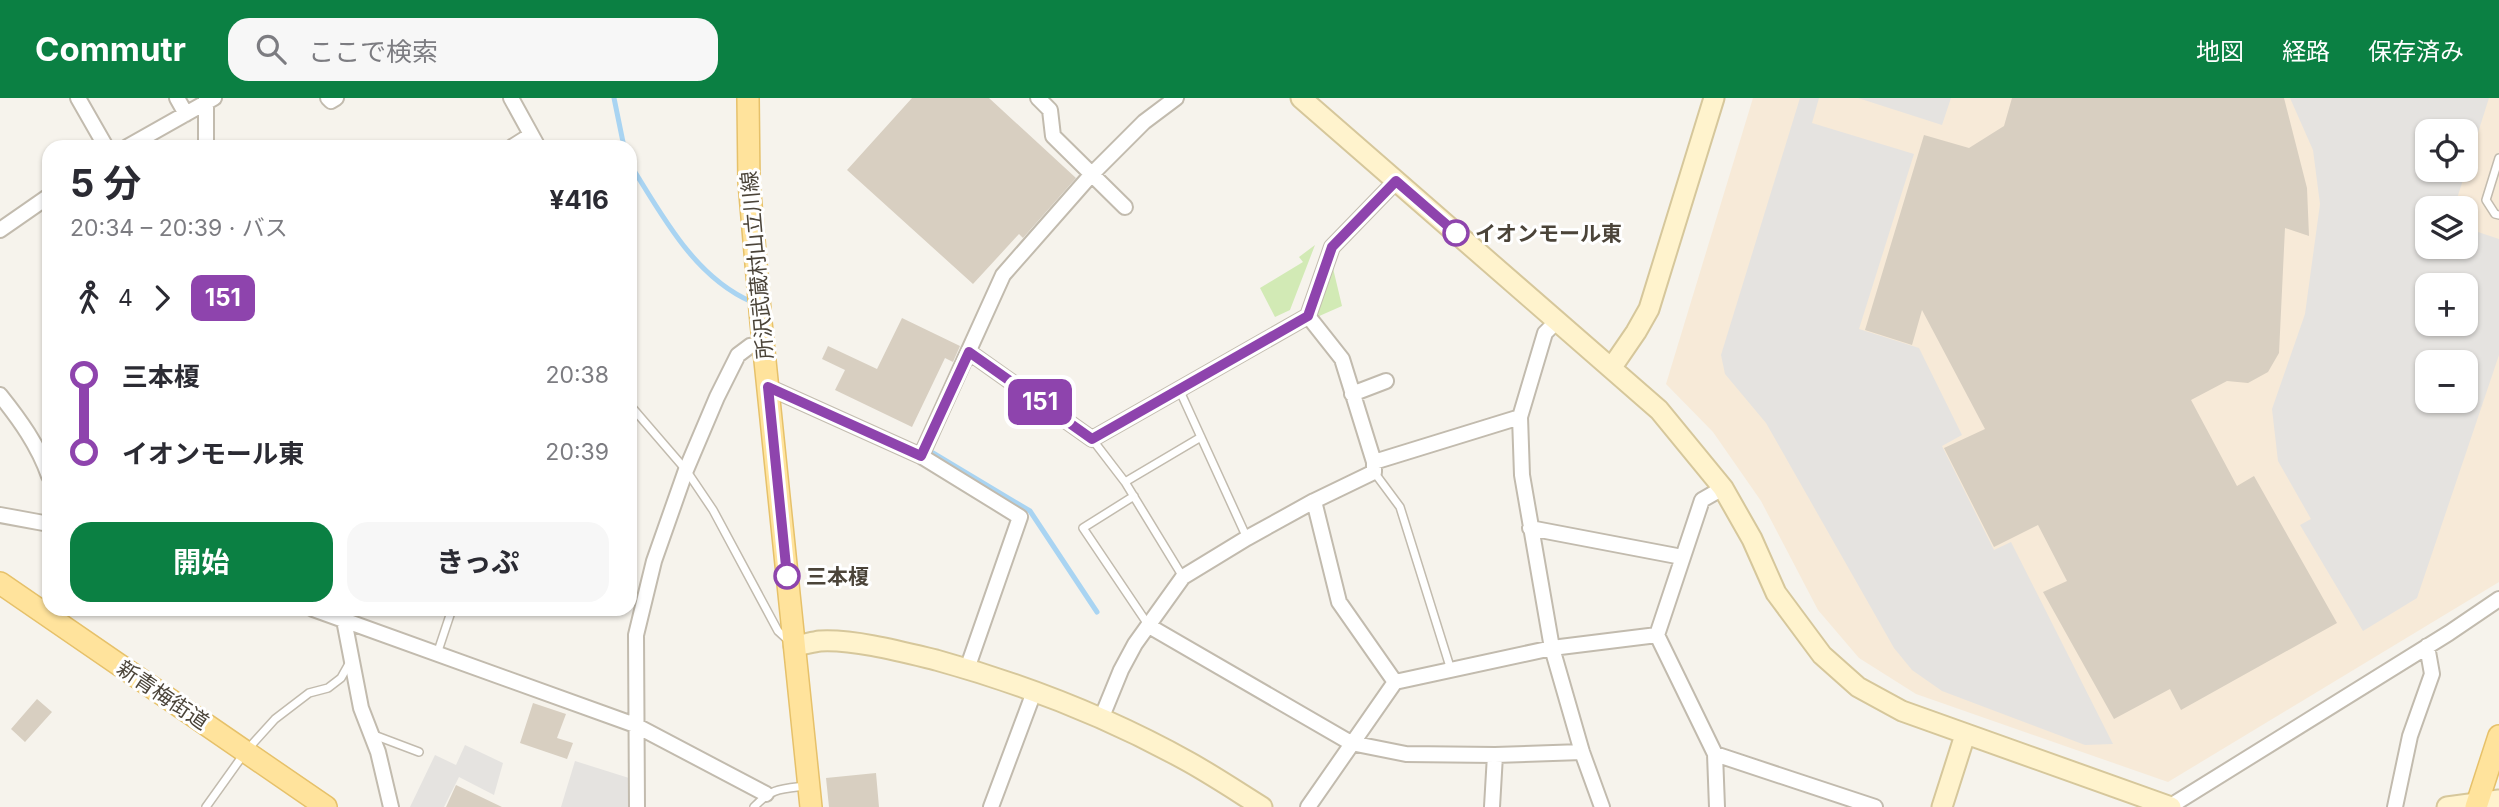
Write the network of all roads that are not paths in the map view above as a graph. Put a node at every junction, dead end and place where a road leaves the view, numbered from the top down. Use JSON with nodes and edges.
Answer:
{"nodes":[{"id":1,"x":78,"y":98,"type":"edge"},
{"id":2,"x":177,"y":98,"type":"edge"},
{"id":3,"x":328,"y":98,"type":"edge"},
{"id":4,"x":336,"y":98,"type":"edge"},
{"id":5,"x":511,"y":98,"type":"edge"},
{"id":6,"x":748,"y":98,"type":"edge"},
{"id":7,"x":1038,"y":98,"type":"edge"},
{"id":8,"x":1176,"y":98,"type":"edge"},
{"id":9,"x":1301,"y":98,"type":"edge"},
{"id":10,"x":1714,"y":98,"type":"edge"},
{"id":11,"x":209,"y":100,"type":"edge"},
{"id":12,"x":187,"y":114,"type":"junction"},
{"id":13,"x":102,"y":140,"type":"edge"},
{"id":14,"x":140,"y":140,"type":"edge"},
{"id":15,"x":206,"y":140,"type":"edge"},
{"id":16,"x":534,"y":140,"type":"edge"},
{"id":17,"x":2499,"y":158,"type":"edge"},
{"id":18,"x":1091,"y":175,"type":"junction"},
{"id":19,"x":1396,"y":181,"type":"junction"},
{"id":20,"x":2490,"y":185,"type":"junction"},
{"id":21,"x":2499,"y":187,"type":"edge"},
{"id":22,"x":42,"y":201,"type":"edge"},
{"id":23,"x":1125,"y":207,"type":"dead end"},
{"id":24,"x":2499,"y":215,"type":"edge"},
{"id":25,"x":0,"y":230,"type":"edge"},
{"id":26,"x":1308,"y":316,"type":"junction"},
{"id":27,"x":1557,"y":321,"type":"junction"},
{"id":28,"x":763,"y":345,"type":"junction"},
{"id":29,"x":969,"y":352,"type":"junction"},
{"id":30,"x":1612,"y":367,"type":"junction"},
{"id":31,"x":1386,"y":381,"type":"dead end"},
{"id":32,"x":768,"y":387,"type":"junction"},
{"id":33,"x":1178,"y":388,"type":"junction"},
{"id":34,"x":1352,"y":394,"type":"junction"},
{"id":35,"x":0,"y":395,"type":"edge"},
{"id":36,"x":637,"y":413,"type":"edge"},
{"id":37,"x":1520,"y":417,"type":"junction"},
{"id":38,"x":1201,"y":437,"type":"junction"},
{"id":39,"x":1092,"y":439,"type":"junction"},
{"id":40,"x":42,"y":446,"type":"edge"},
{"id":41,"x":921,"y":456,"type":"junction"},
{"id":42,"x":1374,"y":467,"type":"junction"},
{"id":43,"x":686,"y":470,"type":"junction"},
{"id":44,"x":1125,"y":482,"type":"junction"},
{"id":45,"x":1723,"y":488,"type":"junction"},
{"id":46,"x":1134,"y":496,"type":"junction"},
{"id":47,"x":1314,"y":501,"type":"junction"},
{"id":48,"x":0,"y":515,"type":"edge"},
{"id":49,"x":42,"y":523,"type":"edge"},
{"id":50,"x":1530,"y":528,"type":"junction"},
{"id":51,"x":1247,"y":538,"type":"junction"},
{"id":52,"x":1682,"y":557,"type":"junction"},
{"id":53,"x":1183,"y":578,"type":"junction"},
{"id":54,"x":0,"y":583,"type":"edge"},
{"id":55,"x":2499,"y":599,"type":"edge"},
{"id":56,"x":42,"y":612,"type":"edge"},
{"id":57,"x":48,"y":616,"type":"edge"},
{"id":58,"x":334,"y":616,"type":"edge"},
{"id":59,"x":450,"y":616,"type":"edge"},
{"id":60,"x":344,"y":620,"type":"junction"},
{"id":61,"x":1149,"y":626,"type":"junction"},
{"id":62,"x":1657,"y":635,"type":"junction"},
{"id":63,"x":794,"y":646,"type":"junction"},
{"id":64,"x":2427,"y":646,"type":"junction"},
{"id":65,"x":1552,"y":648,"type":"junction"},
{"id":66,"x":437,"y":654,"type":"junction"},
{"id":67,"x":351,"y":660,"type":"junction"},
{"id":68,"x":967,"y":669,"type":"junction"},
{"id":69,"x":1451,"y":670,"type":"junction"},
{"id":70,"x":1395,"y":682,"type":"junction"},
{"id":71,"x":1034,"y":692,"type":"junction"},
{"id":72,"x":1101,"y":719,"type":"junction"},
{"id":73,"x":635,"y":725,"type":"junction"},
{"id":74,"x":370,"y":733,"type":"junction"},
{"id":75,"x":1965,"y":735,"type":"junction"},
{"id":76,"x":2499,"y":736,"type":"edge"},
{"id":77,"x":1352,"y":743,"type":"junction"},
{"id":78,"x":246,"y":751,"type":"junction"},
{"id":79,"x":419,"y":752,"type":"dead end"},
{"id":80,"x":1582,"y":752,"type":"junction"},
{"id":81,"x":1715,"y":754,"type":"junction"},
{"id":82,"x":1495,"y":755,"type":"junction"},
{"id":83,"x":766,"y":794,"type":"junction"},
{"id":84,"x":810,"y":797,"type":"edge"},
{"id":85,"x":2499,"y":800,"type":"edge"},
{"id":86,"x":996,"y":805,"type":"edge"},
{"id":87,"x":2477,"y":805,"type":"edge"},
{"id":88,"x":206,"y":807,"type":"edge"},
{"id":89,"x":326,"y":807,"type":"edge"},
{"id":90,"x":391,"y":807,"type":"edge"},
{"id":91,"x":637,"y":807,"type":"edge"},
{"id":92,"x":754,"y":807,"type":"edge"},
{"id":93,"x":1262,"y":807,"type":"edge"},
{"id":94,"x":1308,"y":807,"type":"edge"},
{"id":95,"x":1493,"y":807,"type":"edge"},
{"id":96,"x":1602,"y":807,"type":"edge"},
{"id":97,"x":1717,"y":807,"type":"edge"},
{"id":98,"x":1875,"y":807,"type":"edge"},
{"id":99,"x":1942,"y":807,"type":"edge"},
{"id":100,"x":2170,"y":807,"type":"edge"},
{"id":101,"x":2395,"y":807,"type":"edge"},
{"id":102,"x":2447,"y":807,"type":"edge"}],
"edges":[{"from":1,"to":13,"type":"street"},
{"from":2,"to":12,"type":"street"},
{"from":3,"to":4,"type":"street"},
{"from":5,"to":16,"type":"street"},
{"from":6,"to":28,"type":"main road","name":"所沢武蔵村山立川線"},
{"from":7,"to":18,"type":"street"},
{"from":8,"to":18,"type":"street"},
{"from":9,"to":19,"type":"street"},
{"from":10,"to":30,"type":"street"},
{"from":11,"to":12,"type":"street"},
{"from":11,"to":15,"type":"street"},
{"from":12,"to":14,"type":"street"},
{"from":17,"to":20,"type":"lane"},
{"from":18,"to":23,"type":"street"},
{"from":18,"to":29,"type":"street"},
{"from":19,"to":26,"type":"street"},
{"from":19,"to":27,"type":"street"},
{"from":20,"to":21,"type":"lane"},
{"from":20,"to":24,"type":"lane"},
{"from":22,"to":25,"type":"street"},
{"from":26,"to":33,"type":"street"},
{"from":26,"to":34,"type":"street"},
{"from":27,"to":30,"type":"street"},
{"from":27,"to":37,"type":"street"},
{"from":28,"to":32,"type":"main road","name":"所沢武蔵村山立川線"},
{"from":28,"to":43,"type":"street"},
{"from":29,"to":39,"type":"street"},
{"from":29,"to":41,"type":"street"},
{"from":30,"to":45,"type":"street"},
{"from":31,"to":34,"type":"street"},
{"from":32,"to":41,"type":"street"},
{"from":32,"to":63,"type":"main road","name":"所沢武蔵村山立川線"},
{"from":33,"to":38,"type":"lane"},
{"from":33,"to":39,"type":"street"},
{"from":34,"to":42,"type":"street"},
{"from":35,"to":40,"type":"street"},
{"from":36,"to":43,"type":"lane"},
{"from":37,"to":42,"type":"street"},
{"from":37,"to":50,"type":"street"},
{"from":38,"to":44,"type":"lane"},
{"from":38,"to":51,"type":"lane"},
{"from":39,"to":44,"type":"lane"},
{"from":41,"to":68,"type":"street"},
{"from":42,"to":47,"type":"street"},
{"from":42,"to":69,"type":"lane"},
{"from":43,"to":63,"type":"lane"},
{"from":43,"to":73,"type":"street"},
{"from":44,"to":46,"type":"lane"},
{"from":45,"to":52,"type":"street"},
{"from":45,"to":75,"type":"street"},
{"from":46,"to":53,"type":"lane"},
{"from":46,"to":61,"type":"lane"},
{"from":47,"to":51,"type":"street"},
{"from":47,"to":70,"type":"street"},
{"from":48,"to":49,"type":"street"},
{"from":50,"to":52,"type":"street"},
{"from":50,"to":65,"type":"street"},
{"from":51,"to":53,"type":"street"},
{"from":52,"to":62,"type":"street"},
{"from":53,"to":61,"type":"street"},
{"from":54,"to":56,"type":"main road","name":"新青梅街道"},
{"from":55,"to":64,"type":"street"},
{"from":57,"to":78,"type":"main road","name":"新青梅街道"},
{"from":58,"to":60,"type":"street"},
{"from":59,"to":66,"type":"lane"},
{"from":60,"to":66,"type":"street"},
{"from":60,"to":67,"type":"street"},
{"from":61,"to":72,"type":"street"},
{"from":61,"to":77,"type":"street"},
{"from":62,"to":65,"type":"street"},
{"from":62,"to":81,"type":"street"},
{"from":63,"to":68,"type":"street"},
{"from":63,"to":84,"type":"main road","name":"所沢武蔵村山立川線"},
{"from":64,"to":100,"type":"street"},
{"from":64,"to":101,"type":"street"},
{"from":65,"to":69,"type":"street"},
{"from":65,"to":80,"type":"street"},
{"from":66,"to":73,"type":"street"},
{"from":67,"to":74,"type":"street"},
{"from":67,"to":78,"type":"lane"},
{"from":68,"to":71,"type":"street"},
{"from":69,"to":70,"type":"street"},
{"from":70,"to":77,"type":"street"},
{"from":71,"to":72,"type":"street"},
{"from":71,"to":86,"type":"street"},
{"from":72,"to":93,"type":"street"},
{"from":73,"to":83,"type":"street"},
{"from":73,"to":91,"type":"street"},
{"from":74,"to":79,"type":"lane"},
{"from":74,"to":90,"type":"street"},
{"from":75,"to":99,"type":"street"},
{"from":75,"to":100,"type":"street"},
{"from":76,"to":87,"type":"main road"},
{"from":77,"to":82,"type":"street"},
{"from":77,"to":94,"type":"street"},
{"from":78,"to":88,"type":"lane"},
{"from":78,"to":89,"type":"main road","name":"新青梅街道"},
{"from":80,"to":82,"type":"street"},
{"from":80,"to":96,"type":"street"},
{"from":81,"to":97,"type":"street"},
{"from":81,"to":98,"type":"street"},
{"from":82,"to":95,"type":"street"},
{"from":83,"to":84,"type":"lane"},
{"from":83,"to":92,"type":"lane"},
{"from":85,"to":87,"type":"street"},
{"from":87,"to":102,"type":"street"}]}
